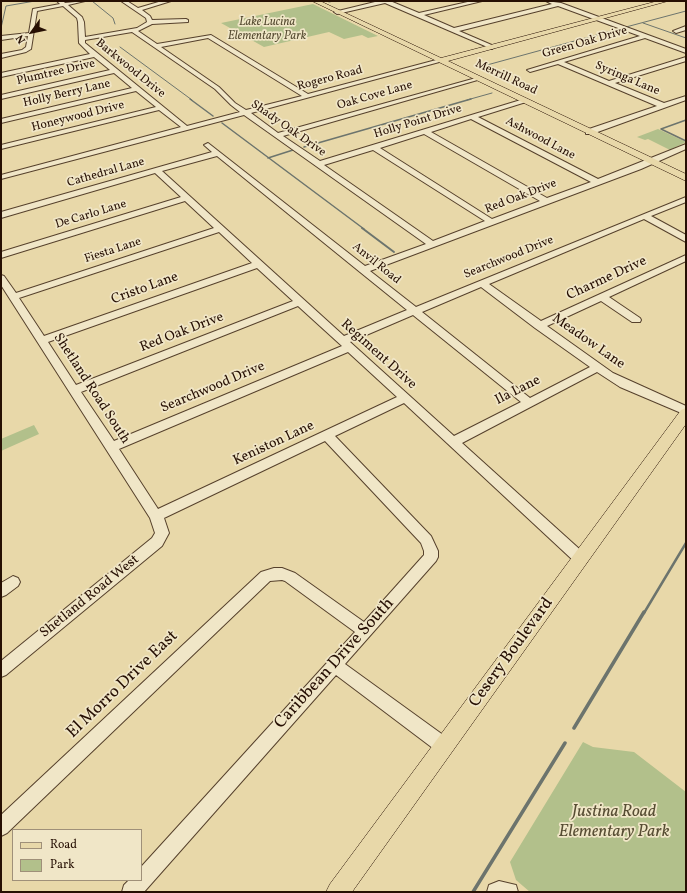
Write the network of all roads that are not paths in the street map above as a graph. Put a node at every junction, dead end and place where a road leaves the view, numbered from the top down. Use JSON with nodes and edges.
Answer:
{"nodes":[{"id":1,"x":82,"y":1,"type":"edge"},
{"id":2,"x":124,"y":1,"type":"edge"},
{"id":3,"x":168,"y":1,"type":"edge"},
{"id":4,"x":315,"y":1,"type":"edge"},
{"id":5,"x":386,"y":1,"type":"edge"},
{"id":6,"x":479,"y":1,"type":"edge"},
{"id":7,"x":549,"y":1,"type":"edge"},
{"id":8,"x":572,"y":1,"type":"edge"},
{"id":9,"x":665,"y":1,"type":"edge"},
{"id":10,"x":62,"y":3,"type":"edge"},
{"id":11,"x":558,"y":4,"type":"junction"},
{"id":12,"x":137,"y":10,"type":"junction"},
{"id":13,"x":337,"y":12,"type":"junction"},
{"id":14,"x":418,"y":15,"type":"junction"},
{"id":15,"x":599,"y":19,"type":"junction"},
{"id":16,"x":186,"y":21,"type":"dead end"},
{"id":17,"x":150,"y":22,"type":"junction"},
{"id":18,"x":686,"y":28,"type":"edge"},
{"id":19,"x":454,"y":30,"type":"junction"},
{"id":20,"x":134,"y":31,"type":"junction"},
{"id":21,"x":676,"y":31,"type":"dead end"},
{"id":22,"x":31,"y":34,"type":"junction"},
{"id":23,"x":646,"y":36,"type":"junction"},
{"id":24,"x":1,"y":38,"type":"edge"},
{"id":25,"x":82,"y":39,"type":"junction"},
{"id":26,"x":157,"y":46,"type":"junction"},
{"id":27,"x":492,"y":47,"type":"junction"},
{"id":28,"x":686,"y":51,"type":"edge"},
{"id":29,"x":96,"y":55,"type":"junction"},
{"id":30,"x":1,"y":56,"type":"edge"},
{"id":31,"x":686,"y":59,"type":"edge"},
{"id":32,"x":440,"y":61,"type":"junction"},
{"id":33,"x":558,"y":62,"type":"junction"},
{"id":34,"x":530,"y":70,"type":"dead end"},
{"id":35,"x":115,"y":71,"type":"junction"},
{"id":36,"x":1,"y":75,"type":"edge"},
{"id":37,"x":478,"y":79,"type":"junction"},
{"id":38,"x":609,"y":83,"type":"junction"},
{"id":39,"x":137,"y":89,"type":"junction"},
{"id":40,"x":307,"y":96,"type":"junction"},
{"id":41,"x":1,"y":97,"type":"edge"},
{"id":42,"x":686,"y":98,"type":"edge"},
{"id":43,"x":524,"y":101,"type":"junction"},
{"id":44,"x":664,"y":106,"type":"junction"},
{"id":45,"x":160,"y":108,"type":"junction"},
{"id":46,"x":245,"y":112,"type":"junction"},
{"id":47,"x":472,"y":117,"type":"junction"},
{"id":48,"x":1,"y":121,"type":"edge"},
{"id":49,"x":186,"y":128,"type":"junction"},
{"id":50,"x":424,"y":131,"type":"junction"},
{"id":51,"x":589,"y":132,"type":"junction"},
{"id":52,"x":278,"y":135,"type":"junction"},
{"id":53,"x":208,"y":145,"type":"dead end"},
{"id":54,"x":686,"y":146,"type":"edge"},
{"id":55,"x":1,"y":147,"type":"edge"},
{"id":56,"x":374,"y":147,"type":"junction"},
{"id":57,"x":218,"y":153,"type":"junction"},
{"id":58,"x":652,"y":162,"type":"junction"},
{"id":59,"x":319,"y":164,"type":"junction"},
{"id":60,"x":157,"y":171,"type":"junction"},
{"id":61,"x":1,"y":177,"type":"edge"},
{"id":62,"x":686,"y":178,"type":"edge"},
{"id":63,"x":597,"y":182,"type":"junction"},
{"id":64,"x":187,"y":198,"type":"junction"},
{"id":65,"x":686,"y":199,"type":"edge"},
{"id":66,"x":546,"y":201,"type":"junction"},
{"id":67,"x":1,"y":215,"type":"edge"},
{"id":68,"x":644,"y":216,"type":"junction"},
{"id":69,"x":492,"y":222,"type":"junction"},
{"id":70,"x":220,"y":229,"type":"junction"},
{"id":71,"x":686,"y":239,"type":"edge"},
{"id":72,"x":432,"y":244,"type":"junction"},
{"id":73,"x":1,"y":255,"type":"edge"},
{"id":74,"x":686,"y":258,"type":"edge"},
{"id":75,"x":258,"y":264,"type":"junction"},
{"id":76,"x":363,"y":270,"type":"junction"},
{"id":77,"x":1,"y":278,"type":"edge"},
{"id":78,"x":481,"y":284,"type":"junction"},
{"id":79,"x":13,"y":297,"type":"junction"},
{"id":80,"x":602,"y":297,"type":"junction"},
{"id":81,"x":300,"y":302,"type":"junction"},
{"id":82,"x":414,"y":311,"type":"junction"},
{"id":83,"x":636,"y":320,"type":"dead end"},
{"id":84,"x":540,"y":326,"type":"junction"},
{"id":85,"x":42,"y":341,"type":"junction"},
{"id":86,"x":346,"y":344,"type":"junction"},
{"id":87,"x":598,"y":368,"type":"junction"},
{"id":88,"x":74,"y":390,"type":"junction"},
{"id":89,"x":405,"y":398,"type":"junction"},
{"id":90,"x":528,"y":403,"type":"junction"},
{"id":91,"x":686,"y":412,"type":"edge"},
{"id":92,"x":327,"y":435,"type":"junction"},
{"id":93,"x":453,"y":442,"type":"junction"},
{"id":94,"x":111,"y":448,"type":"junction"},
{"id":95,"x":156,"y":516,"type":"junction"},
{"id":96,"x":580,"y":559,"type":"junction"},
{"id":97,"x":13,"y":582,"type":"dead end"},
{"id":98,"x":1,"y":591,"type":"edge"},
{"id":99,"x":364,"y":630,"type":"junction"},
{"id":100,"x":334,"y":665,"type":"junction"},
{"id":101,"x":1,"y":670,"type":"edge"},
{"id":102,"x":444,"y":746,"type":"junction"},
{"id":103,"x":1,"y":827,"type":"edge"},
{"id":104,"x":142,"y":880,"type":"edge"},
{"id":105,"x":141,"y":881,"type":"edge"},
{"id":106,"x":131,"y":892,"type":"edge"},
{"id":107,"x":338,"y":892,"type":"edge"},
{"id":108,"x":496,"y":892,"type":"edge"},
{"id":109,"x":509,"y":892,"type":"edge"}],
"edges":[{"from":1,"to":10,"type":"street"},
{"from":2,"to":12,"type":"street"},
{"from":3,"to":12,"type":"street"},
{"from":4,"to":13,"type":"main road","name":"Merrill Road"},
{"from":5,"to":13,"type":"street"},
{"from":5,"to":14,"type":"street"},
{"from":6,"to":14,"type":"street"},
{"from":7,"to":11,"type":"street"},
{"from":8,"to":11,"type":"street"},
{"from":9,"to":15,"type":"main road","name":"Rogero Road"},
{"from":10,"to":22,"type":"street"},
{"from":10,"to":25,"type":"street","name":"Barkwood Drive"},
{"from":11,"to":15,"type":"street"},
{"from":11,"to":19,"type":"street"},
{"from":12,"to":17,"type":"street"},
{"from":13,"to":32,"type":"main road","name":"Merrill Road"},
{"from":14,"to":19,"type":"street"},
{"from":15,"to":23,"type":"street"},
{"from":15,"to":27,"type":"main road","name":"Rogero Road"},
{"from":16,"to":17,"type":"street"},
{"from":17,"to":20,"type":"street"},
{"from":18,"to":21,"type":"street"},
{"from":19,"to":27,"type":"street"},
{"from":20,"to":25,"type":"street"},
{"from":20,"to":26,"type":"street","name":"Shady Oak Drive"},
{"from":22,"to":24,"type":"street"},
{"from":22,"to":30,"type":"street"},
{"from":23,"to":28,"type":"street"},
{"from":23,"to":33,"type":"street","name":"Green Oak Drive"},
{"from":25,"to":29,"type":"street","name":"Barkwood Drive"},
{"from":26,"to":40,"type":"street"},
{"from":26,"to":46,"type":"street","name":"Shady Oak Drive"},
{"from":27,"to":32,"type":"main road","name":"Rogero Road"},
{"from":29,"to":35,"type":"street","name":"Barkwood Drive"},
{"from":29,"to":36,"type":"street"},
{"from":31,"to":38,"type":"street"},
{"from":32,"to":37,"type":"main road","name":"Merrill Road"},
{"from":32,"to":40,"type":"street","name":"Rogero Road"},
{"from":33,"to":34,"type":"street","name":"Green Oak Drive"},
{"from":33,"to":38,"type":"street","name":"Syringa Lane"},
{"from":35,"to":39,"type":"street","name":"Barkwood Drive"},
{"from":35,"to":41,"type":"street","name":"Plumtree Drive"},
{"from":37,"to":43,"type":"main road","name":"Merrill Road"},
{"from":37,"to":52,"type":"street","name":"Oak Cove Lane"},
{"from":38,"to":44,"type":"street","name":"Syringa Lane"},
{"from":39,"to":45,"type":"street","name":"Barkwood Drive"},
{"from":39,"to":48,"type":"street","name":"Holly Berry Lane"},
{"from":40,"to":46,"type":"street","name":"Rogero Road"},
{"from":42,"to":44,"type":"street"},
{"from":43,"to":47,"type":"street","name":"Holly Point Drive"},
{"from":43,"to":51,"type":"main road","name":"Merrill Road"},
{"from":44,"to":51,"type":"street"},
{"from":45,"to":49,"type":"street","name":"Barkwood Drive"},
{"from":45,"to":55,"type":"street","name":"Honeywood Drive"},
{"from":46,"to":49,"type":"street","name":"Rogero Road"},
{"from":46,"to":52,"type":"street","name":"Shady Oak Drive"},
{"from":47,"to":50,"type":"street","name":"Holly Point Drive"},
{"from":47,"to":63,"type":"street","name":"Ashwood Lane"},
{"from":49,"to":61,"type":"street","name":"Rogero Road"},
{"from":50,"to":56,"type":"street","name":"Holly Point Drive"},
{"from":50,"to":66,"type":"street"},
{"from":51,"to":58,"type":"main road","name":"Merrill Road"},
{"from":52,"to":59,"type":"street","name":"Shady Oak Drive"},
{"from":53,"to":57,"type":"street","name":"Anvil Road"},
{"from":54,"to":58,"type":"street","name":"Red Oak Drive"},
{"from":56,"to":59,"type":"street","name":"Holly Point Drive"},
{"from":56,"to":69,"type":"street"},
{"from":57,"to":60,"type":"street","name":"Cathedral Lane"},
{"from":57,"to":76,"type":"street","name":"Anvil Road"},
{"from":58,"to":62,"type":"main road","name":"Merrill Road"},
{"from":58,"to":63,"type":"street","name":"Red Oak Drive"},
{"from":59,"to":72,"type":"street","name":"Shady Oak Drive"},
{"from":60,"to":64,"type":"street","name":"Regiment Drive"},
{"from":60,"to":67,"type":"street","name":"Cathedral Lane"},
{"from":63,"to":66,"type":"street","name":"Red Oak Drive"},
{"from":64,"to":70,"type":"street","name":"Regiment Drive"},
{"from":64,"to":73,"type":"street","name":"De Carlo Lane"},
{"from":65,"to":68,"type":"street","name":"Searchwood Drive"},
{"from":66,"to":69,"type":"street","name":"Red Oak Drive"},
{"from":68,"to":71,"type":"street"},
{"from":68,"to":78,"type":"street","name":"Searchwood Drive"},
{"from":69,"to":72,"type":"street","name":"Red Oak Drive"},
{"from":70,"to":75,"type":"street","name":"Regiment Drive"},
{"from":70,"to":79,"type":"street","name":"Fiesta Lane"},
{"from":72,"to":76,"type":"street","name":"Red Oak Drive"},
{"from":74,"to":80,"type":"street","name":"Charme Drive"},
{"from":75,"to":81,"type":"street","name":"Regiment Drive"},
{"from":75,"to":85,"type":"street","name":"Cristo Lane"},
{"from":76,"to":82,"type":"street","name":"Anvil Road"},
{"from":77,"to":79,"type":"street","name":"Shetland Road South"},
{"from":78,"to":82,"type":"street","name":"Searchwood Drive"},
{"from":78,"to":84,"type":"street","name":"Meadow Lane"},
{"from":79,"to":85,"type":"street","name":"Shetland Road South"},
{"from":80,"to":83,"type":"street"},
{"from":80,"to":84,"type":"street","name":"Charme Drive"},
{"from":81,"to":86,"type":"street","name":"Regiment Drive"},
{"from":81,"to":88,"type":"street","name":"Red Oak Drive"},
{"from":82,"to":86,"type":"street","name":"Searchwood Drive"},
{"from":82,"to":90,"type":"street","name":"Anvil Road"},
{"from":84,"to":87,"type":"street","name":"Meadow Lane"},
{"from":85,"to":88,"type":"street","name":"Shetland Road South"},
{"from":86,"to":89,"type":"street","name":"Regiment Drive"},
{"from":86,"to":94,"type":"street","name":"Searchwood Drive"},
{"from":87,"to":90,"type":"street","name":"Ila Lane"},
{"from":87,"to":91,"type":"street","name":"Meadow Lane"},
{"from":88,"to":94,"type":"street","name":"Shetland Road South"},
{"from":89,"to":92,"type":"street","name":"Keniston Lane"},
{"from":89,"to":93,"type":"street","name":"Regiment Drive"},
{"from":90,"to":93,"type":"street","name":"Ila Lane"},
{"from":91,"to":96,"type":"main road","name":"Cesery Boulevard"},
{"from":92,"to":95,"type":"street","name":"Keniston Lane"},
{"from":92,"to":99,"type":"street","name":"Caribbean Drive South"},
{"from":93,"to":96,"type":"street","name":"Regiment Drive"},
{"from":94,"to":95,"type":"street","name":"Shetland Road South"},
{"from":95,"to":101,"type":"street","name":"Shetland Road West"},
{"from":96,"to":102,"type":"main road","name":"Cesery Boulevard"},
{"from":97,"to":98,"type":"street"},
{"from":99,"to":100,"type":"street","name":"Caribbean Drive South"},
{"from":99,"to":103,"type":"street","name":"El Morro Drive East"},
{"from":100,"to":102,"type":"street"},
{"from":100,"to":104,"type":"street","name":"Caribbean Drive South"},
{"from":102,"to":107,"type":"main road","name":"Cesery Boulevard"},
{"from":105,"to":106,"type":"street","name":"Caribbean Drive South"},
{"from":108,"to":109,"type":"street"}]}
